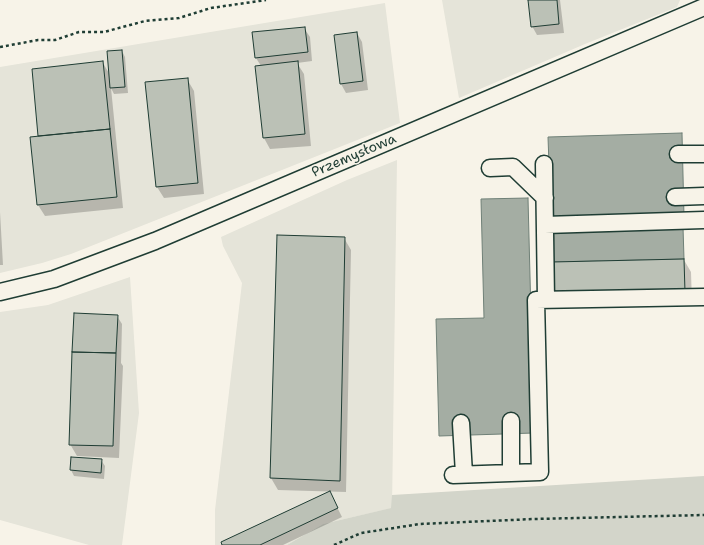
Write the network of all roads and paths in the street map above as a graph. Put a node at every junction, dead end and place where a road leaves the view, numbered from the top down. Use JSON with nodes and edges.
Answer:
{"nodes":[{"id":1,"x":266,"y":0,"type":"edge"},
{"id":2,"x":704,"y":7,"type":"edge"},
{"id":3,"x":0,"y":47,"type":"edge"},
{"id":4,"x":678,"y":154,"type":"dead end"},
{"id":5,"x":704,"y":154,"type":"edge"},
{"id":6,"x":544,"y":164,"type":"dead end"},
{"id":7,"x":490,"y":168,"type":"dead end"},
{"id":8,"x":704,"y":196,"type":"edge"},
{"id":9,"x":675,"y":197,"type":"dead end"},
{"id":10,"x":544,"y":198,"type":"junction"},
{"id":11,"x":704,"y":220,"type":"edge"},
{"id":12,"x":545,"y":225,"type":"junction"},
{"id":13,"x":0,"y":292,"type":"edge"},
{"id":14,"x":704,"y":297,"type":"edge"},
{"id":15,"x":546,"y":300,"type":"junction"},
{"id":16,"x":510,"y":421,"type":"dead end"},
{"id":17,"x":461,"y":423,"type":"dead end"},
{"id":18,"x":512,"y":473,"type":"junction"},
{"id":19,"x":704,"y":514,"type":"edge"},
{"id":20,"x":334,"y":545,"type":"edge"}],
"edges":[{"from":1,"to":3,"type":"path"},
{"from":2,"to":13,"type":"street","name":"Przemysłowa"},
{"from":4,"to":5,"type":"street"},
{"from":6,"to":10,"type":"street"},
{"from":7,"to":10,"type":"street"},
{"from":8,"to":9,"type":"street"},
{"from":10,"to":12,"type":"street"},
{"from":11,"to":12,"type":"street"},
{"from":12,"to":15,"type":"street"},
{"from":14,"to":15,"type":"street"},
{"from":15,"to":18,"type":"street"},
{"from":16,"to":18,"type":"street"},
{"from":17,"to":18,"type":"street"},
{"from":19,"to":20,"type":"path"}]}
